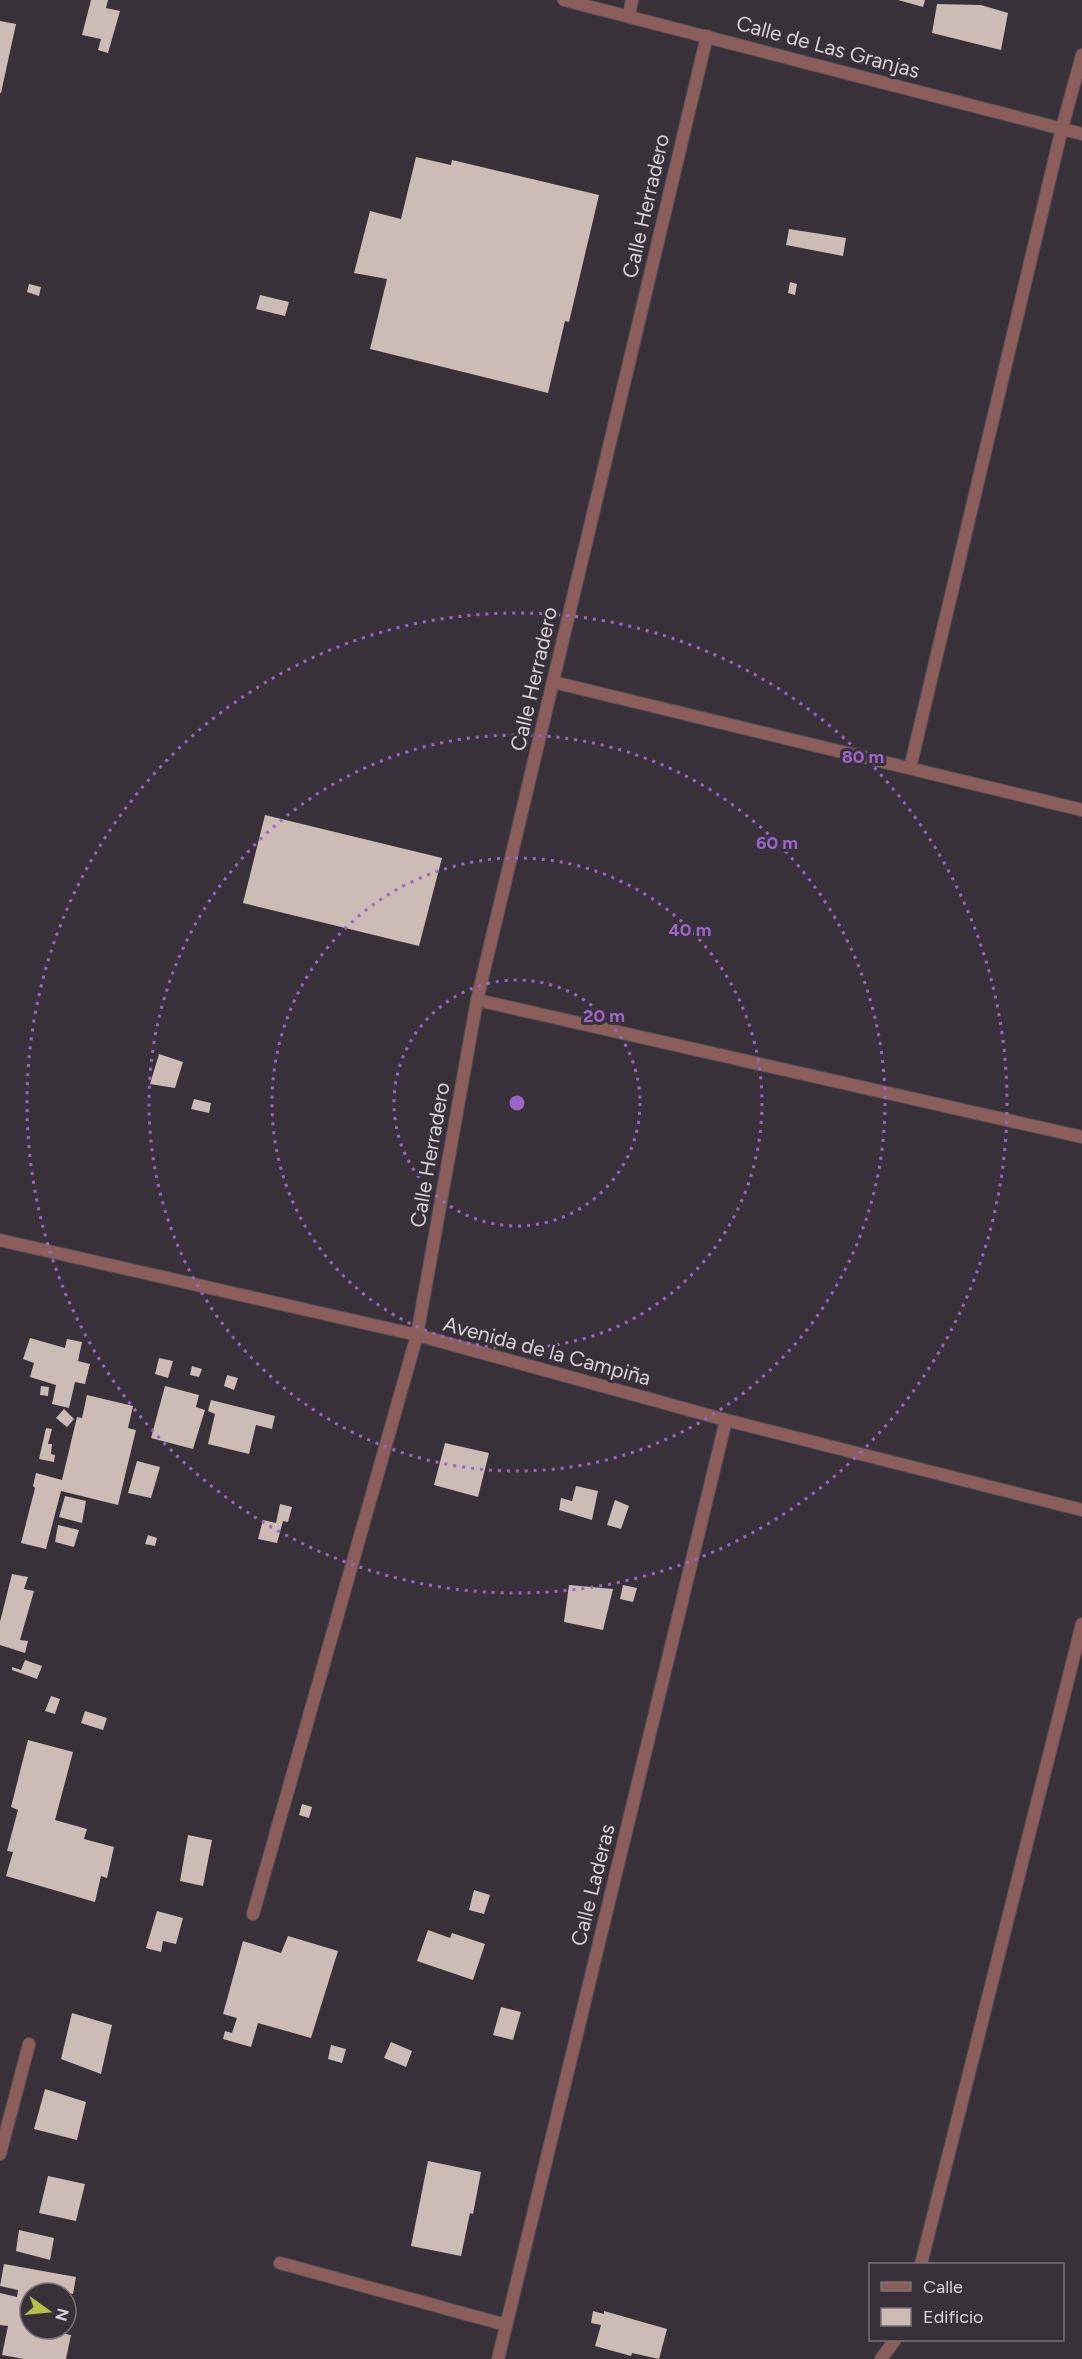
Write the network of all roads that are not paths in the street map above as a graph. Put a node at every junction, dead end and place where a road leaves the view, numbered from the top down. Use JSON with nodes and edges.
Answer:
{"nodes":[{"id":1,"x":564,"y":0,"type":"edge"},
{"id":2,"x":632,"y":0,"type":"edge"},
{"id":3,"x":629,"y":16,"type":"junction"},
{"id":4,"x":706,"y":36,"type":"junction"},
{"id":5,"x":1082,"y":55,"type":"edge"},
{"id":6,"x":1062,"y":129,"type":"junction"},
{"id":7,"x":1082,"y":134,"type":"edge"},
{"id":8,"x":553,"y":682,"type":"junction"},
{"id":9,"x":910,"y":768,"type":"junction"},
{"id":10,"x":1082,"y":810,"type":"edge"},
{"id":11,"x":477,"y":1000,"type":"junction"},
{"id":12,"x":1082,"y":1137,"type":"edge"},
{"id":13,"x":0,"y":1240,"type":"edge"},
{"id":14,"x":417,"y":1335,"type":"junction"},
{"id":15,"x":726,"y":1420,"type":"junction"},
{"id":16,"x":1082,"y":1510,"type":"edge"},
{"id":17,"x":1082,"y":1624,"type":"edge"},
{"id":18,"x":253,"y":1914,"type":"dead end"},
{"id":19,"x":29,"y":2044,"type":"dead end"},
{"id":20,"x":0,"y":2154,"type":"edge"},
{"id":21,"x":280,"y":2263,"type":"dead end"},
{"id":22,"x":922,"y":2263,"type":"edge"},
{"id":23,"x":506,"y":2325,"type":"junction"},
{"id":24,"x":894,"y":2341,"type":"edge"},
{"id":25,"x":498,"y":2359,"type":"edge"},
{"id":26,"x":881,"y":2359,"type":"edge"}],
"edges":[{"from":1,"to":3,"type":"street","name":"Calle de Las Granjas"},
{"from":2,"to":3,"type":"street"},
{"from":3,"to":4,"type":"street","name":"Calle de Las Granjas"},
{"from":4,"to":6,"type":"street","name":"Calle de Las Granjas"},
{"from":4,"to":8,"type":"street","name":"Calle Herradero"},
{"from":5,"to":6,"type":"street"},
{"from":6,"to":7,"type":"street","name":"Calle de Las Granjas"},
{"from":6,"to":9,"type":"street"},
{"from":8,"to":9,"type":"street"},
{"from":8,"to":11,"type":"street","name":"Calle Herradero"},
{"from":9,"to":10,"type":"street"},
{"from":11,"to":12,"type":"street"},
{"from":11,"to":14,"type":"street","name":"Calle Herradero"},
{"from":13,"to":14,"type":"street","name":"Avenida de la Campiña"},
{"from":14,"to":15,"type":"street","name":"Avenida de la Campiña"},
{"from":14,"to":18,"type":"street","name":"Calle Herradero"},
{"from":15,"to":16,"type":"street","name":"Avenida de la Campiña"},
{"from":15,"to":23,"type":"street","name":"Calle Laderas"},
{"from":17,"to":22,"type":"street"},
{"from":19,"to":20,"type":"street"},
{"from":21,"to":23,"type":"street"},
{"from":23,"to":25,"type":"street","name":"Calle Laderas"},
{"from":24,"to":26,"type":"street"}]}
